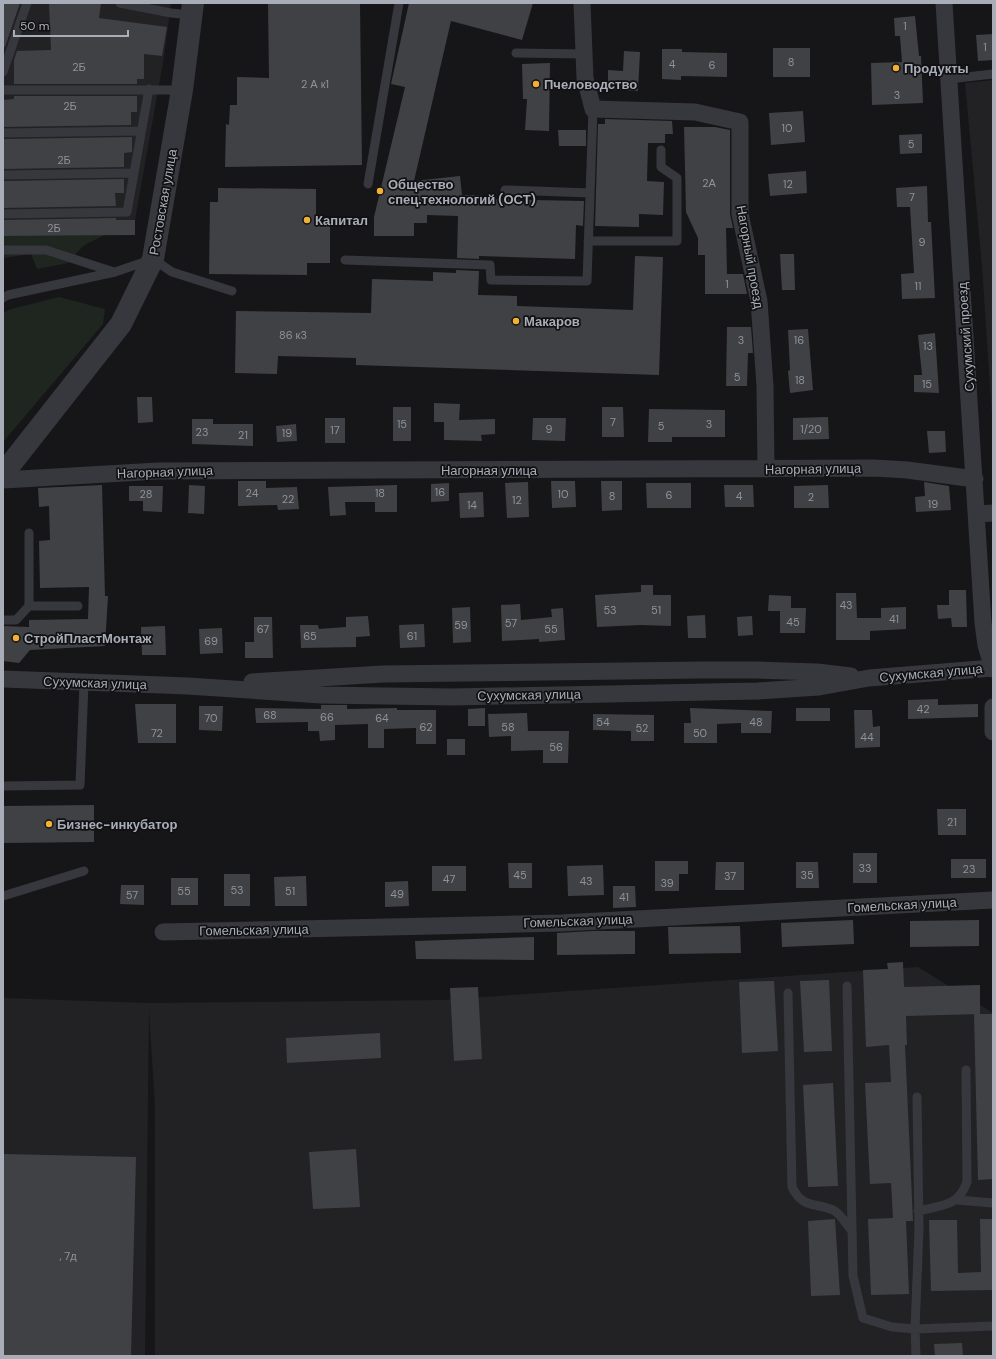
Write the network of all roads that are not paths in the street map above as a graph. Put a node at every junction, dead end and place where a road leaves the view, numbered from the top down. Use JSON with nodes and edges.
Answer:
{"nodes":[{"id":1,"x":27,"y":3,"type":"edge"},
{"id":2,"x":120,"y":3,"type":"edge"},
{"id":3,"x":398,"y":3,"type":"edge"},
{"id":4,"x":582,"y":3,"type":"edge"},
{"id":5,"x":944,"y":3,"type":"edge"},
{"id":6,"x":192,"y":9,"type":"edge"},
{"id":7,"x":516,"y":53,"type":"dead end"},
{"id":8,"x":584,"y":54,"type":"junction"},
{"id":9,"x":3,"y":72,"type":"edge"},
{"id":10,"x":993,"y":74,"type":"edge"},
{"id":11,"x":949,"y":79,"type":"junction"},
{"id":12,"x":149,"y":89,"type":"junction"},
{"id":13,"x":3,"y":90,"type":"edge"},
{"id":14,"x":182,"y":90,"type":"junction"},
{"id":15,"x":593,"y":109,"type":"junction"},
{"id":16,"x":141,"y":131,"type":"junction"},
{"id":17,"x":3,"y":133,"type":"edge"},
{"id":18,"x":661,"y":150,"type":"dead end"},
{"id":19,"x":134,"y":173,"type":"junction"},
{"id":20,"x":3,"y":174,"type":"edge"},
{"id":21,"x":368,"y":184,"type":"dead end"},
{"id":22,"x":505,"y":190,"type":"dead end"},
{"id":23,"x":590,"y":193,"type":"junction"},
{"id":24,"x":3,"y":214,"type":"edge"},
{"id":25,"x":588,"y":241,"type":"junction"},
{"id":26,"x":3,"y":250,"type":"edge"},
{"id":27,"x":153,"y":259,"type":"junction"},
{"id":28,"x":345,"y":260,"type":"dead end"},
{"id":29,"x":115,"y":272,"type":"junction"},
{"id":30,"x":232,"y":291,"type":"dead end"},
{"id":31,"x":3,"y":298,"type":"edge"},
{"id":32,"x":766,"y":469,"type":"junction"},
{"id":33,"x":3,"y":474,"type":"edge"},
{"id":34,"x":975,"y":479,"type":"junction"},
{"id":35,"x":3,"y":480,"type":"edge"},
{"id":36,"x":985,"y":514,"type":"edge"},
{"id":37,"x":29,"y":533,"type":"dead end"},
{"id":38,"x":29,"y":606,"type":"junction"},
{"id":39,"x":78,"y":606,"type":"dead end"},
{"id":40,"x":3,"y":620,"type":"edge"},
{"id":41,"x":993,"y":668,"type":"edge"},
{"id":42,"x":869,"y":678,"type":"junction"},
{"id":43,"x":3,"y":679,"type":"edge"},
{"id":44,"x":84,"y":683,"type":"junction"},
{"id":45,"x":188,"y":686,"type":"junction"},
{"id":46,"x":993,"y":707,"type":"edge"},
{"id":47,"x":993,"y":732,"type":"edge"},
{"id":48,"x":3,"y":786,"type":"edge"},
{"id":49,"x":84,"y":871,"type":"dead end"},
{"id":50,"x":3,"y":896,"type":"edge"},
{"id":51,"x":993,"y":900,"type":"edge"},
{"id":52,"x":162,"y":932,"type":"dead end"},
{"id":53,"x":847,"y":986,"type":"dead end"},
{"id":54,"x":788,"y":992,"type":"dead end"},
{"id":55,"x":966,"y":1070,"type":"dead end"},
{"id":56,"x":917,"y":1097,"type":"dead end"},
{"id":57,"x":957,"y":1200,"type":"junction"},
{"id":58,"x":993,"y":1203,"type":"edge"},
{"id":59,"x":918,"y":1211,"type":"junction"},
{"id":60,"x":852,"y":1231,"type":"junction"},
{"id":61,"x":993,"y":1326,"type":"edge"},
{"id":62,"x":915,"y":1329,"type":"junction"},
{"id":63,"x":916,"y":1356,"type":"edge"}],
"edges":[{"from":1,"to":9,"type":"lane"},
{"from":2,"to":6,"type":"lane"},
{"from":3,"to":21,"type":"lane"},
{"from":4,"to":8,"type":"street"},
{"from":5,"to":11,"type":"street","name":"Сухумский проезд"},
{"from":6,"to":14,"type":"street","name":"Ростовская улица"},
{"from":7,"to":8,"type":"lane"},
{"from":8,"to":15,"type":"street"},
{"from":10,"to":11,"type":"lane"},
{"from":11,"to":34,"type":"street","name":"Сухумский проезд"},
{"from":12,"to":13,"type":"lane"},
{"from":12,"to":14,"type":"lane"},
{"from":12,"to":16,"type":"lane"},
{"from":14,"to":27,"type":"street","name":"Ростовская улица"},
{"from":15,"to":23,"type":"lane"},
{"from":15,"to":32,"type":"street","name":"Нагорный проезд"},
{"from":16,"to":17,"type":"lane"},
{"from":16,"to":19,"type":"lane"},
{"from":18,"to":25,"type":"lane"},
{"from":19,"to":20,"type":"lane"},
{"from":19,"to":24,"type":"lane"},
{"from":22,"to":23,"type":"lane"},
{"from":23,"to":25,"type":"lane"},
{"from":25,"to":28,"type":"lane"},
{"from":26,"to":29,"type":"lane"},
{"from":27,"to":29,"type":"lane"},
{"from":27,"to":30,"type":"lane"},
{"from":27,"to":33,"type":"street","name":"Ростовская улица"},
{"from":29,"to":31,"type":"lane"},
{"from":32,"to":34,"type":"street","name":"Нагорная улица"},
{"from":32,"to":35,"type":"street","name":"Нагорная улица"},
{"from":34,"to":36,"type":"street","name":"Сухумский проезд"},
{"from":36,"to":41,"type":"street","name":"Сухумский проезд"},
{"from":37,"to":38,"type":"lane"},
{"from":38,"to":39,"type":"lane"},
{"from":38,"to":40,"type":"lane"},
{"from":41,"to":42,"type":"street","name":"Сухумская улица"},
{"from":42,"to":45,"type":"street","name":"Сухумская улица"},
{"from":42,"to":45,"type":"street","name":"Сухумская улица"},
{"from":43,"to":44,"type":"street","name":"Сухумская улица"},
{"from":44,"to":45,"type":"street","name":"Сухумская улица"},
{"from":44,"to":48,"type":"lane"},
{"from":46,"to":47,"type":"street"},
{"from":49,"to":50,"type":"lane"},
{"from":51,"to":52,"type":"street","name":"Гомельская улица"},
{"from":53,"to":60,"type":"lane"},
{"from":54,"to":60,"type":"lane"},
{"from":55,"to":57,"type":"lane"},
{"from":56,"to":59,"type":"lane"},
{"from":57,"to":58,"type":"lane"},
{"from":57,"to":59,"type":"lane"},
{"from":59,"to":62,"type":"lane"},
{"from":60,"to":62,"type":"lane"},
{"from":61,"to":62,"type":"lane"},
{"from":62,"to":63,"type":"lane"}]}
